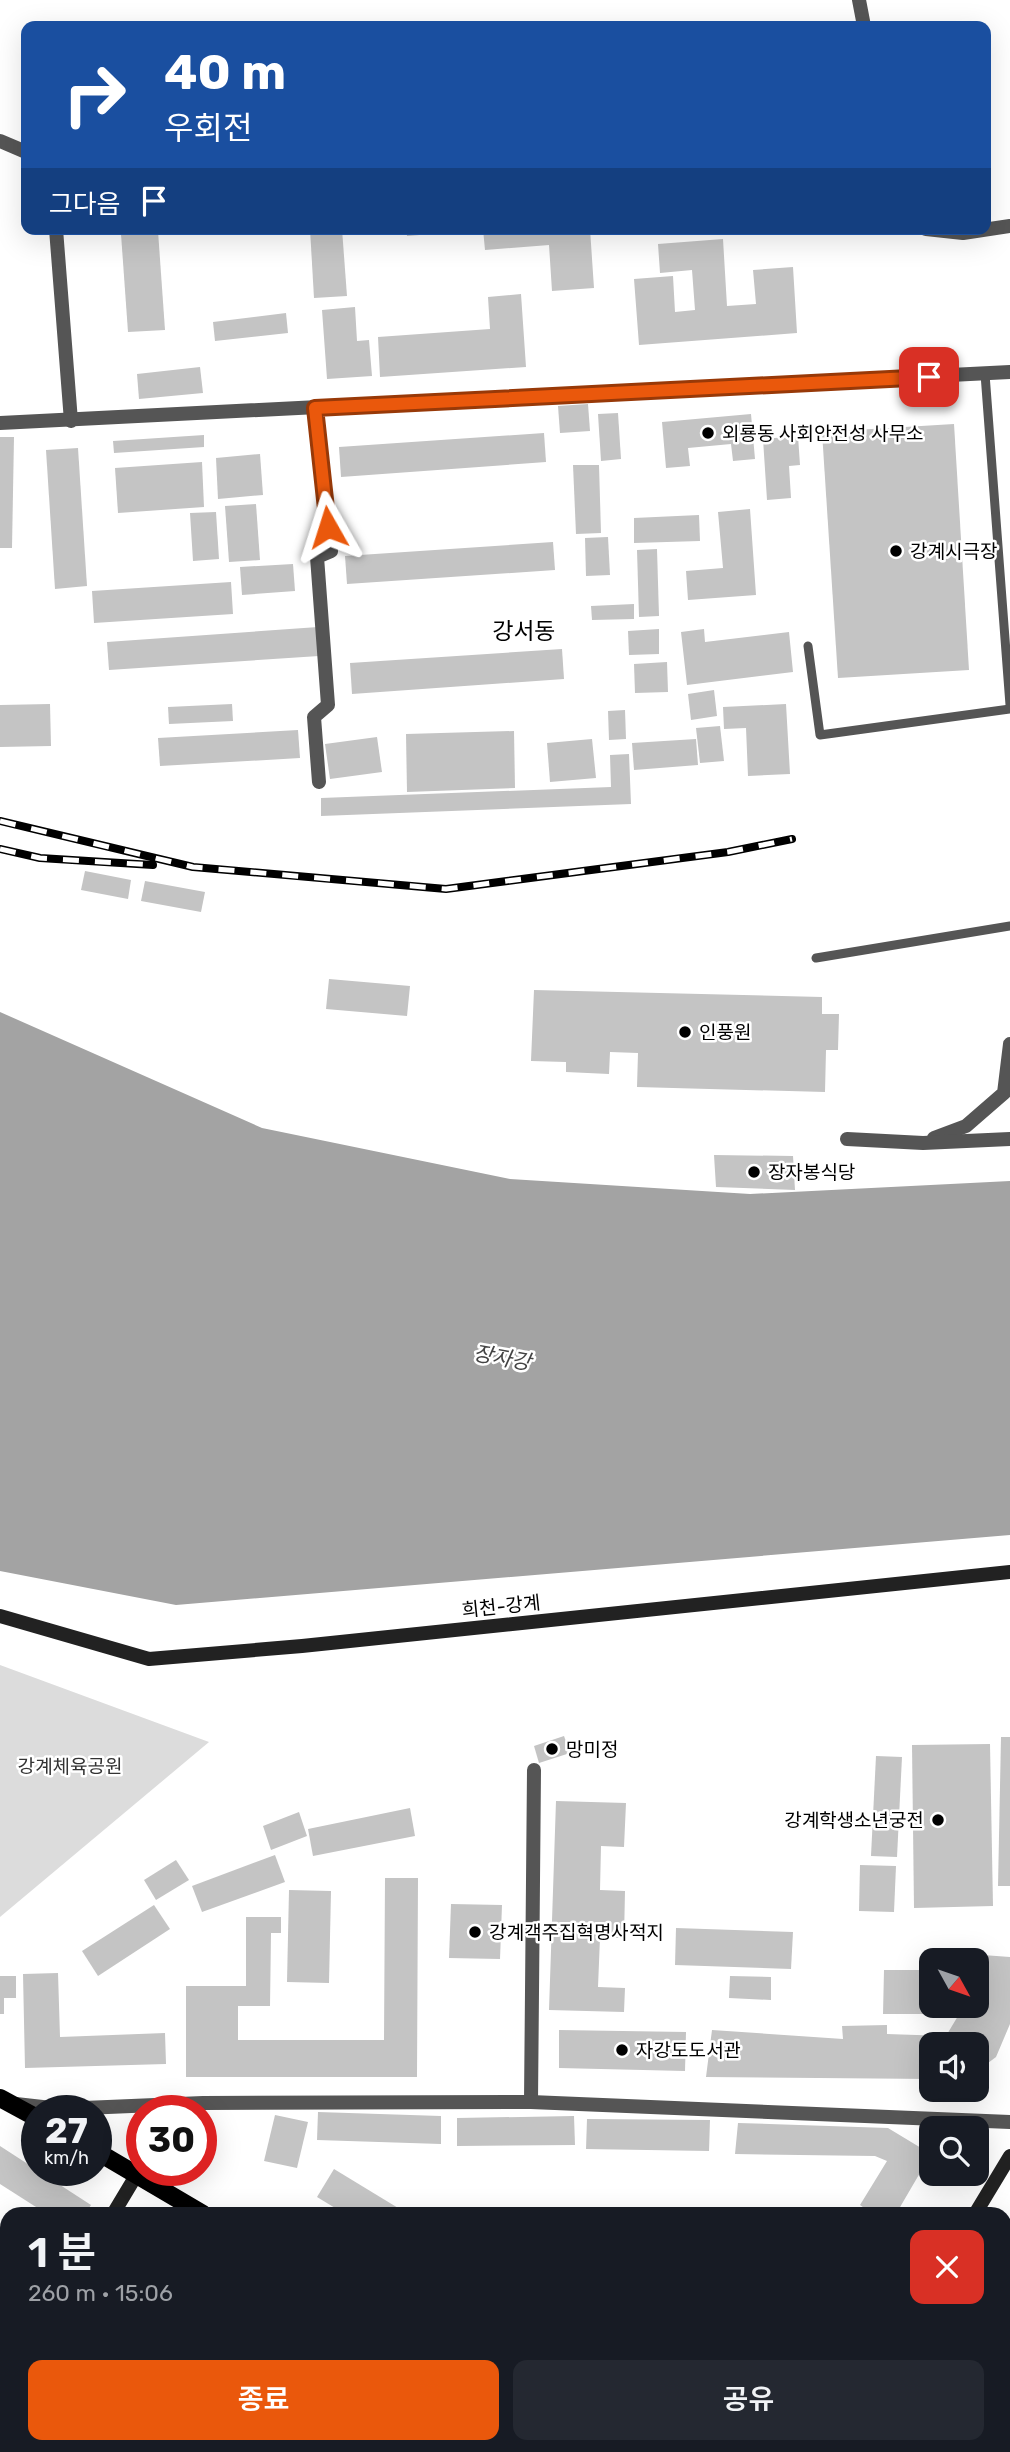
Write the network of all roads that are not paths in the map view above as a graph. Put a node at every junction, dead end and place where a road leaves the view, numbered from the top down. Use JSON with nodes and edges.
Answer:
{"nodes":[{"id":1,"x":859,"y":0,"type":"edge"},
{"id":2,"x":863,"y":21,"type":"edge"},
{"id":3,"x":0,"y":141,"type":"edge"},
{"id":4,"x":21,"y":150,"type":"edge"},
{"id":5,"x":1010,"y":226,"type":"edge"},
{"id":6,"x":991,"y":229,"type":"edge"},
{"id":7,"x":56,"y":235,"type":"edge"},
{"id":8,"x":1010,"y":372,"type":"edge"},
{"id":9,"x":985,"y":374,"type":"junction"},
{"id":10,"x":315,"y":408,"type":"junction"},
{"id":11,"x":71,"y":421,"type":"junction"},
{"id":12,"x":0,"y":423,"type":"edge"},
{"id":13,"x":808,"y":646,"type":"dead end"},
{"id":14,"x":1008,"y":664,"type":"edge"},
{"id":15,"x":1010,"y":707,"type":"edge"},
{"id":16,"x":319,"y":782,"type":"dead end"},
{"id":17,"x":1010,"y":926,"type":"edge"},
{"id":18,"x":816,"y":958,"type":"dead end"},
{"id":19,"x":1010,"y":1044,"type":"edge"},
{"id":20,"x":847,"y":1139,"type":"dead end"},
{"id":21,"x":1010,"y":1139,"type":"edge"},
{"id":22,"x":923,"y":1143,"type":"junction"},
{"id":23,"x":1010,"y":1572,"type":"edge"},
{"id":24,"x":0,"y":1616,"type":"edge"},
{"id":25,"x":534,"y":1770,"type":"dead end"},
{"id":26,"x":6,"y":2101,"type":"edge"},
{"id":27,"x":531,"y":2102,"type":"junction"},
{"id":28,"x":217,"y":2103,"type":"edge"},
{"id":29,"x":126,"y":2106,"type":"edge"},
{"id":30,"x":1010,"y":2122,"type":"edge"},
{"id":31,"x":1010,"y":2155,"type":"edge"},
{"id":32,"x":131,"y":2186,"type":"edge"},
{"id":33,"x":162,"y":2186,"type":"edge"},
{"id":34,"x":117,"y":2207,"type":"edge"},
{"id":35,"x":193,"y":2207,"type":"edge"},
{"id":36,"x":979,"y":2207,"type":"edge"}],
"edges":[{"from":1,"to":2,"type":"street"},
{"from":3,"to":4,"type":"street"},
{"from":5,"to":6,"type":"street"},
{"from":7,"to":11,"type":"street"},
{"from":8,"to":9,"type":"street"},
{"from":9,"to":10,"type":"street"},
{"from":9,"to":14,"type":"lane"},
{"from":10,"to":11,"type":"street"},
{"from":10,"to":16,"type":"street"},
{"from":11,"to":12,"type":"street"},
{"from":13,"to":15,"type":"lane"},
{"from":14,"to":15,"type":"lane"},
{"from":17,"to":18,"type":"lane"},
{"from":19,"to":22,"type":"street"},
{"from":20,"to":22,"type":"street"},
{"from":21,"to":22,"type":"street"},
{"from":23,"to":24,"type":"main road","name":"희천-강계"},
{"from":25,"to":27,"type":"street"},
{"from":26,"to":29,"type":"street"},
{"from":27,"to":28,"type":"street"},
{"from":27,"to":30,"type":"street"},
{"from":31,"to":36,"type":"main road"},
{"from":32,"to":34,"type":"main road"},
{"from":33,"to":35,"type":"main road"}]}
